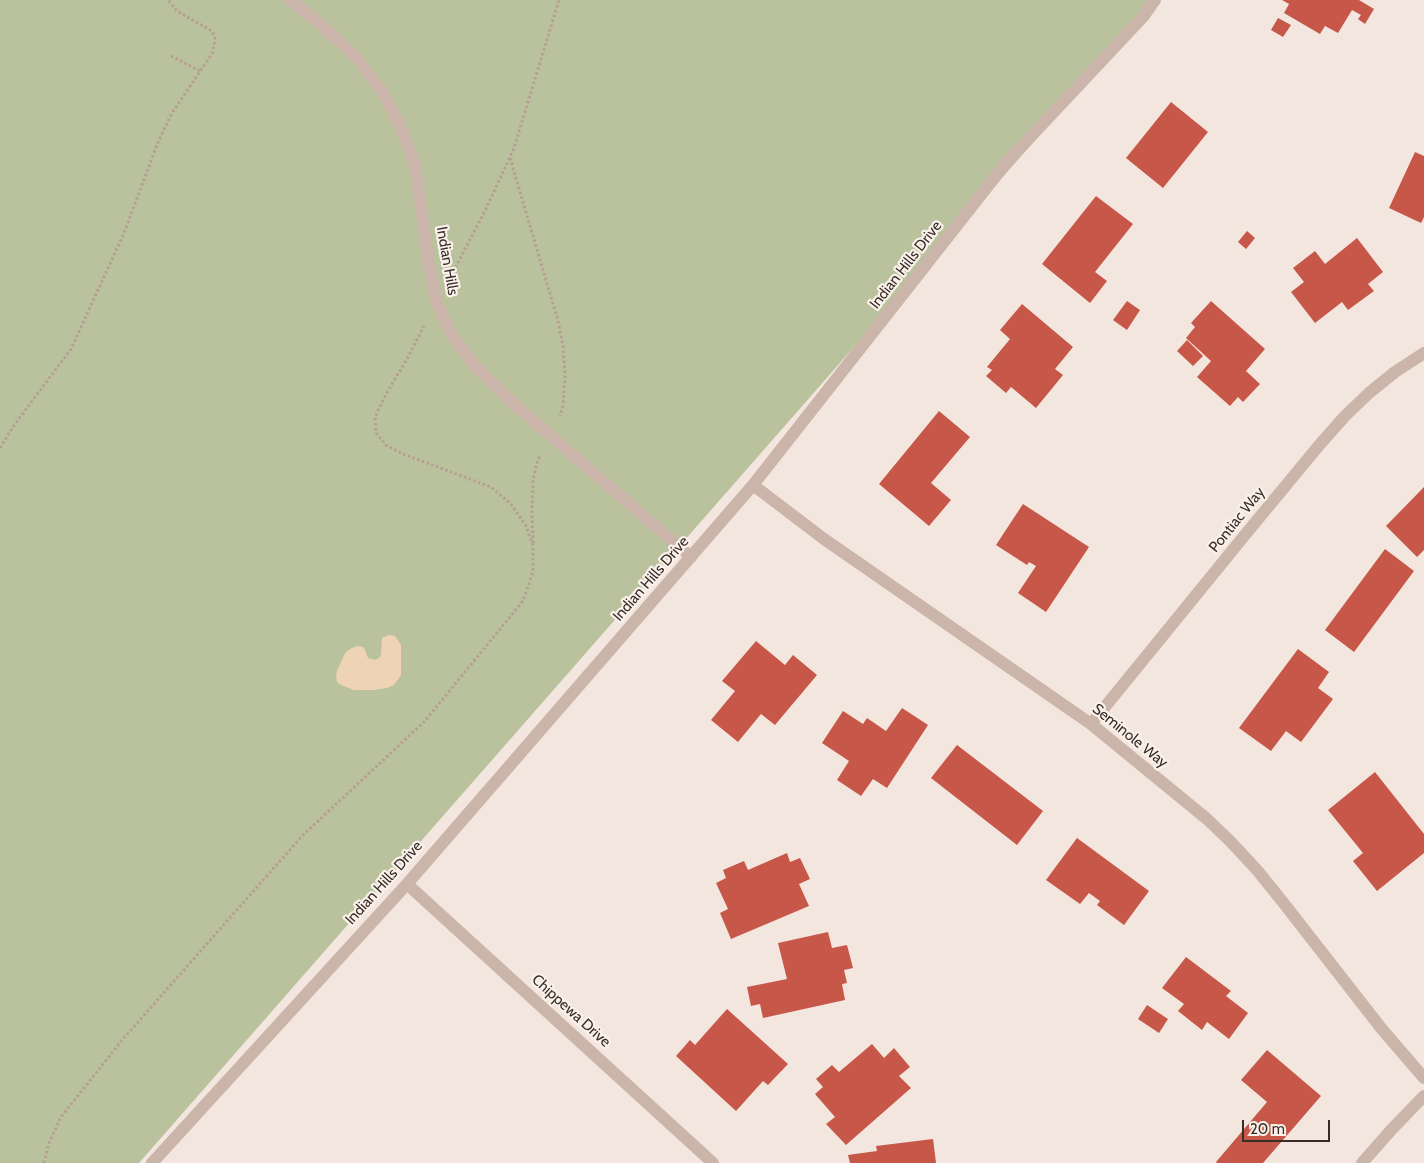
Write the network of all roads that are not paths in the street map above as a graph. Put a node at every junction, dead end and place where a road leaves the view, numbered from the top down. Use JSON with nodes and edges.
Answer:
{"nodes":[{"id":1,"x":290,"y":0,"type":"edge"},
{"id":2,"x":1155,"y":0,"type":"edge"},
{"id":3,"x":1424,"y":353,"type":"edge"},
{"id":4,"x":753,"y":485,"type":"junction"},
{"id":5,"x":691,"y":557,"type":"junction"},
{"id":6,"x":1091,"y":724,"type":"junction"},
{"id":7,"x":407,"y":884,"type":"junction"},
{"id":8,"x":1424,"y":1078,"type":"edge"},
{"id":9,"x":1424,"y":1096,"type":"edge"},
{"id":10,"x":152,"y":1163,"type":"edge"},
{"id":11,"x":713,"y":1163,"type":"edge"},
{"id":12,"x":1362,"y":1163,"type":"edge"}],
"edges":[{"from":1,"to":5,"type":"street","name":"Indian Hills"},
{"from":2,"to":4,"type":"street","name":"Indian Hills Drive"},
{"from":3,"to":6,"type":"street","name":"Pontiac Way"},
{"from":4,"to":5,"type":"street","name":"Indian Hills Drive"},
{"from":4,"to":6,"type":"street","name":"Seminole Way"},
{"from":5,"to":7,"type":"street","name":"Indian Hills Drive"},
{"from":6,"to":8,"type":"street","name":"Seminole Way"},
{"from":7,"to":10,"type":"street","name":"Indian Hills Drive"},
{"from":7,"to":11,"type":"street","name":"Chippewa Drive"},
{"from":9,"to":12,"type":"street"}]}
